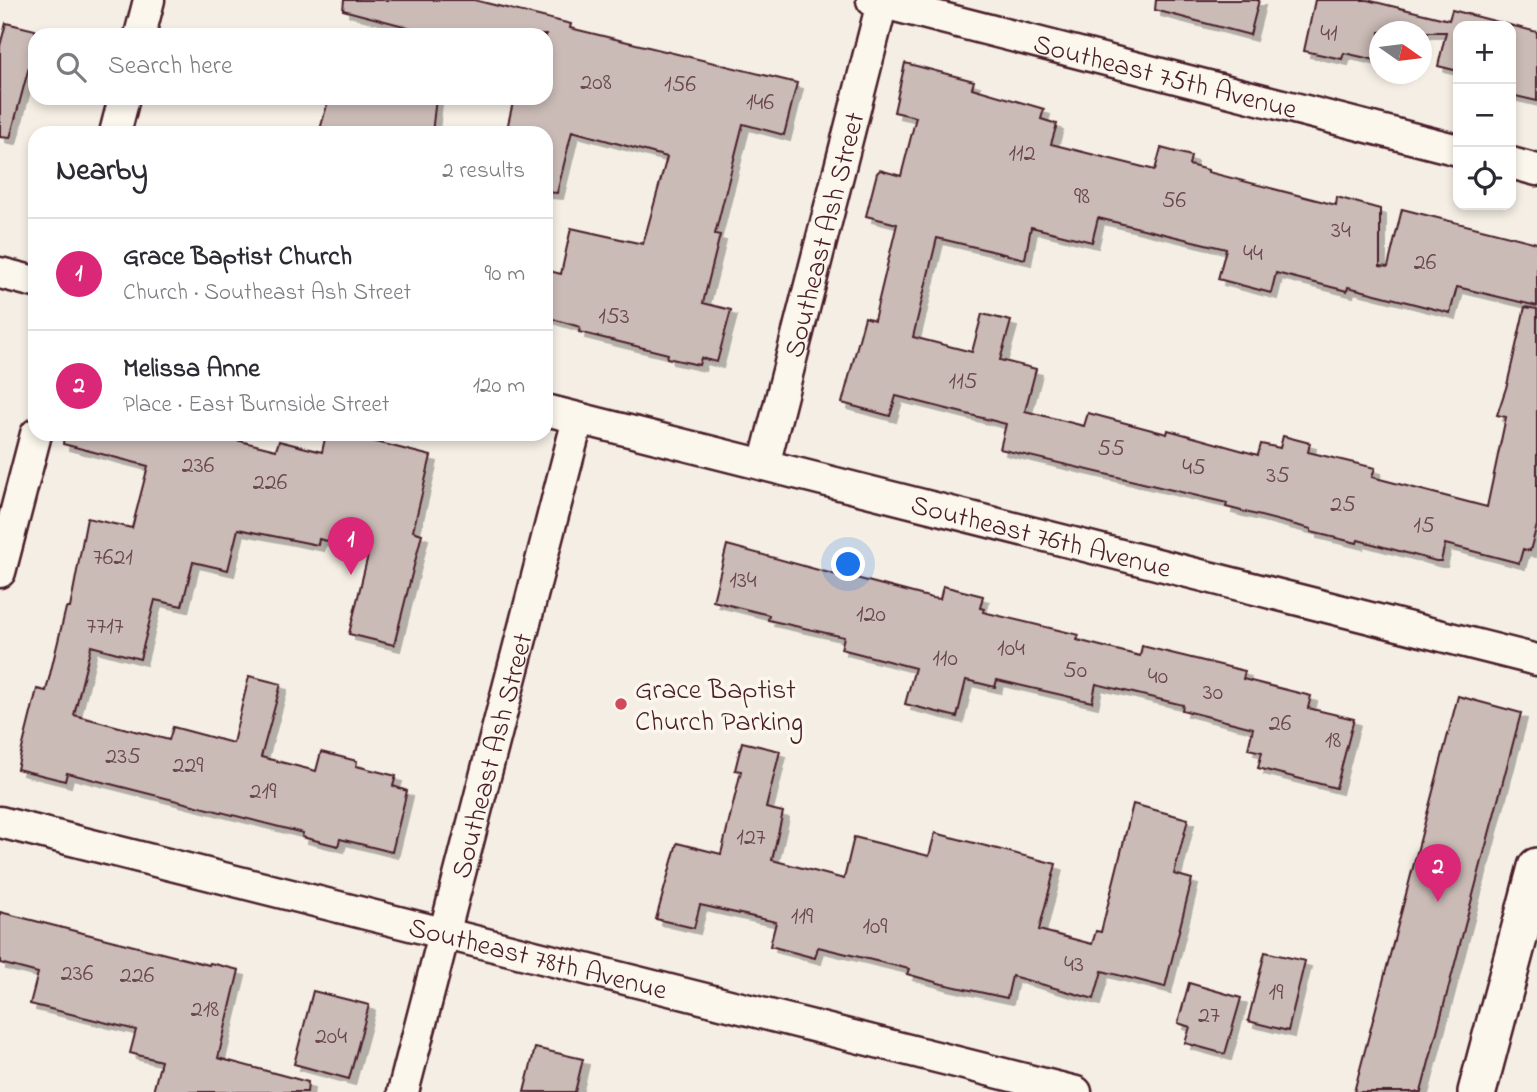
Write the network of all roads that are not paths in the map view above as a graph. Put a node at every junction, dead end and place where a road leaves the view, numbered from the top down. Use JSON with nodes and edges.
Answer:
{"nodes":[{"id":1,"x":149,"y":0,"type":"edge"},
{"id":2,"x":877,"y":1,"type":"edge"},
{"id":3,"x":142,"y":28,"type":"edge"},
{"id":4,"x":122,"y":105,"type":"edge"},
{"id":5,"x":116,"y":126,"type":"edge"},
{"id":6,"x":1453,"y":149,"type":"edge"},
{"id":7,"x":1516,"y":164,"type":"edge"},
{"id":8,"x":1537,"y":170,"type":"edge"},
{"id":9,"x":0,"y":273,"type":"edge"},
{"id":10,"x":28,"y":280,"type":"edge"},
{"id":11,"x":553,"y":412,"type":"edge"},
{"id":12,"x":578,"y":418,"type":"junction"},
{"id":13,"x":34,"y":441,"type":"edge"},
{"id":14,"x":764,"y":466,"type":"junction"},
{"id":15,"x":0,"y":572,"type":"edge"},
{"id":16,"x":1537,"y":660,"type":"edge"},
{"id":17,"x":0,"y":822,"type":"edge"},
{"id":18,"x":1537,"y":867,"type":"edge"},
{"id":19,"x":444,"y":934,"type":"junction"},
{"id":20,"x":403,"y":1092,"type":"edge"},
{"id":21,"x":1076,"y":1092,"type":"edge"},
{"id":22,"x":1477,"y":1092,"type":"edge"}],
"edges":[{"from":1,"to":3,"type":"street"},
{"from":2,"to":6,"type":"street","name":"Southeast 75th Avenue"},
{"from":2,"to":14,"type":"street","name":"Southeast Ash Street"},
{"from":4,"to":5,"type":"street"},
{"from":7,"to":8,"type":"street"},
{"from":9,"to":10,"type":"street"},
{"from":11,"to":12,"type":"street","name":"Southeast 76th Avenue"},
{"from":12,"to":14,"type":"street","name":"Southeast 76th Avenue"},
{"from":12,"to":19,"type":"street","name":"Southeast Ash Street"},
{"from":13,"to":15,"type":"street"},
{"from":14,"to":16,"type":"street","name":"Southeast 76th Avenue"},
{"from":17,"to":19,"type":"street","name":"Southeast 78th Avenue"},
{"from":18,"to":22,"type":"street"},
{"from":19,"to":20,"type":"street","name":"Southeast Ash Street"},
{"from":19,"to":21,"type":"street","name":"Southeast 78th Avenue"}]}
